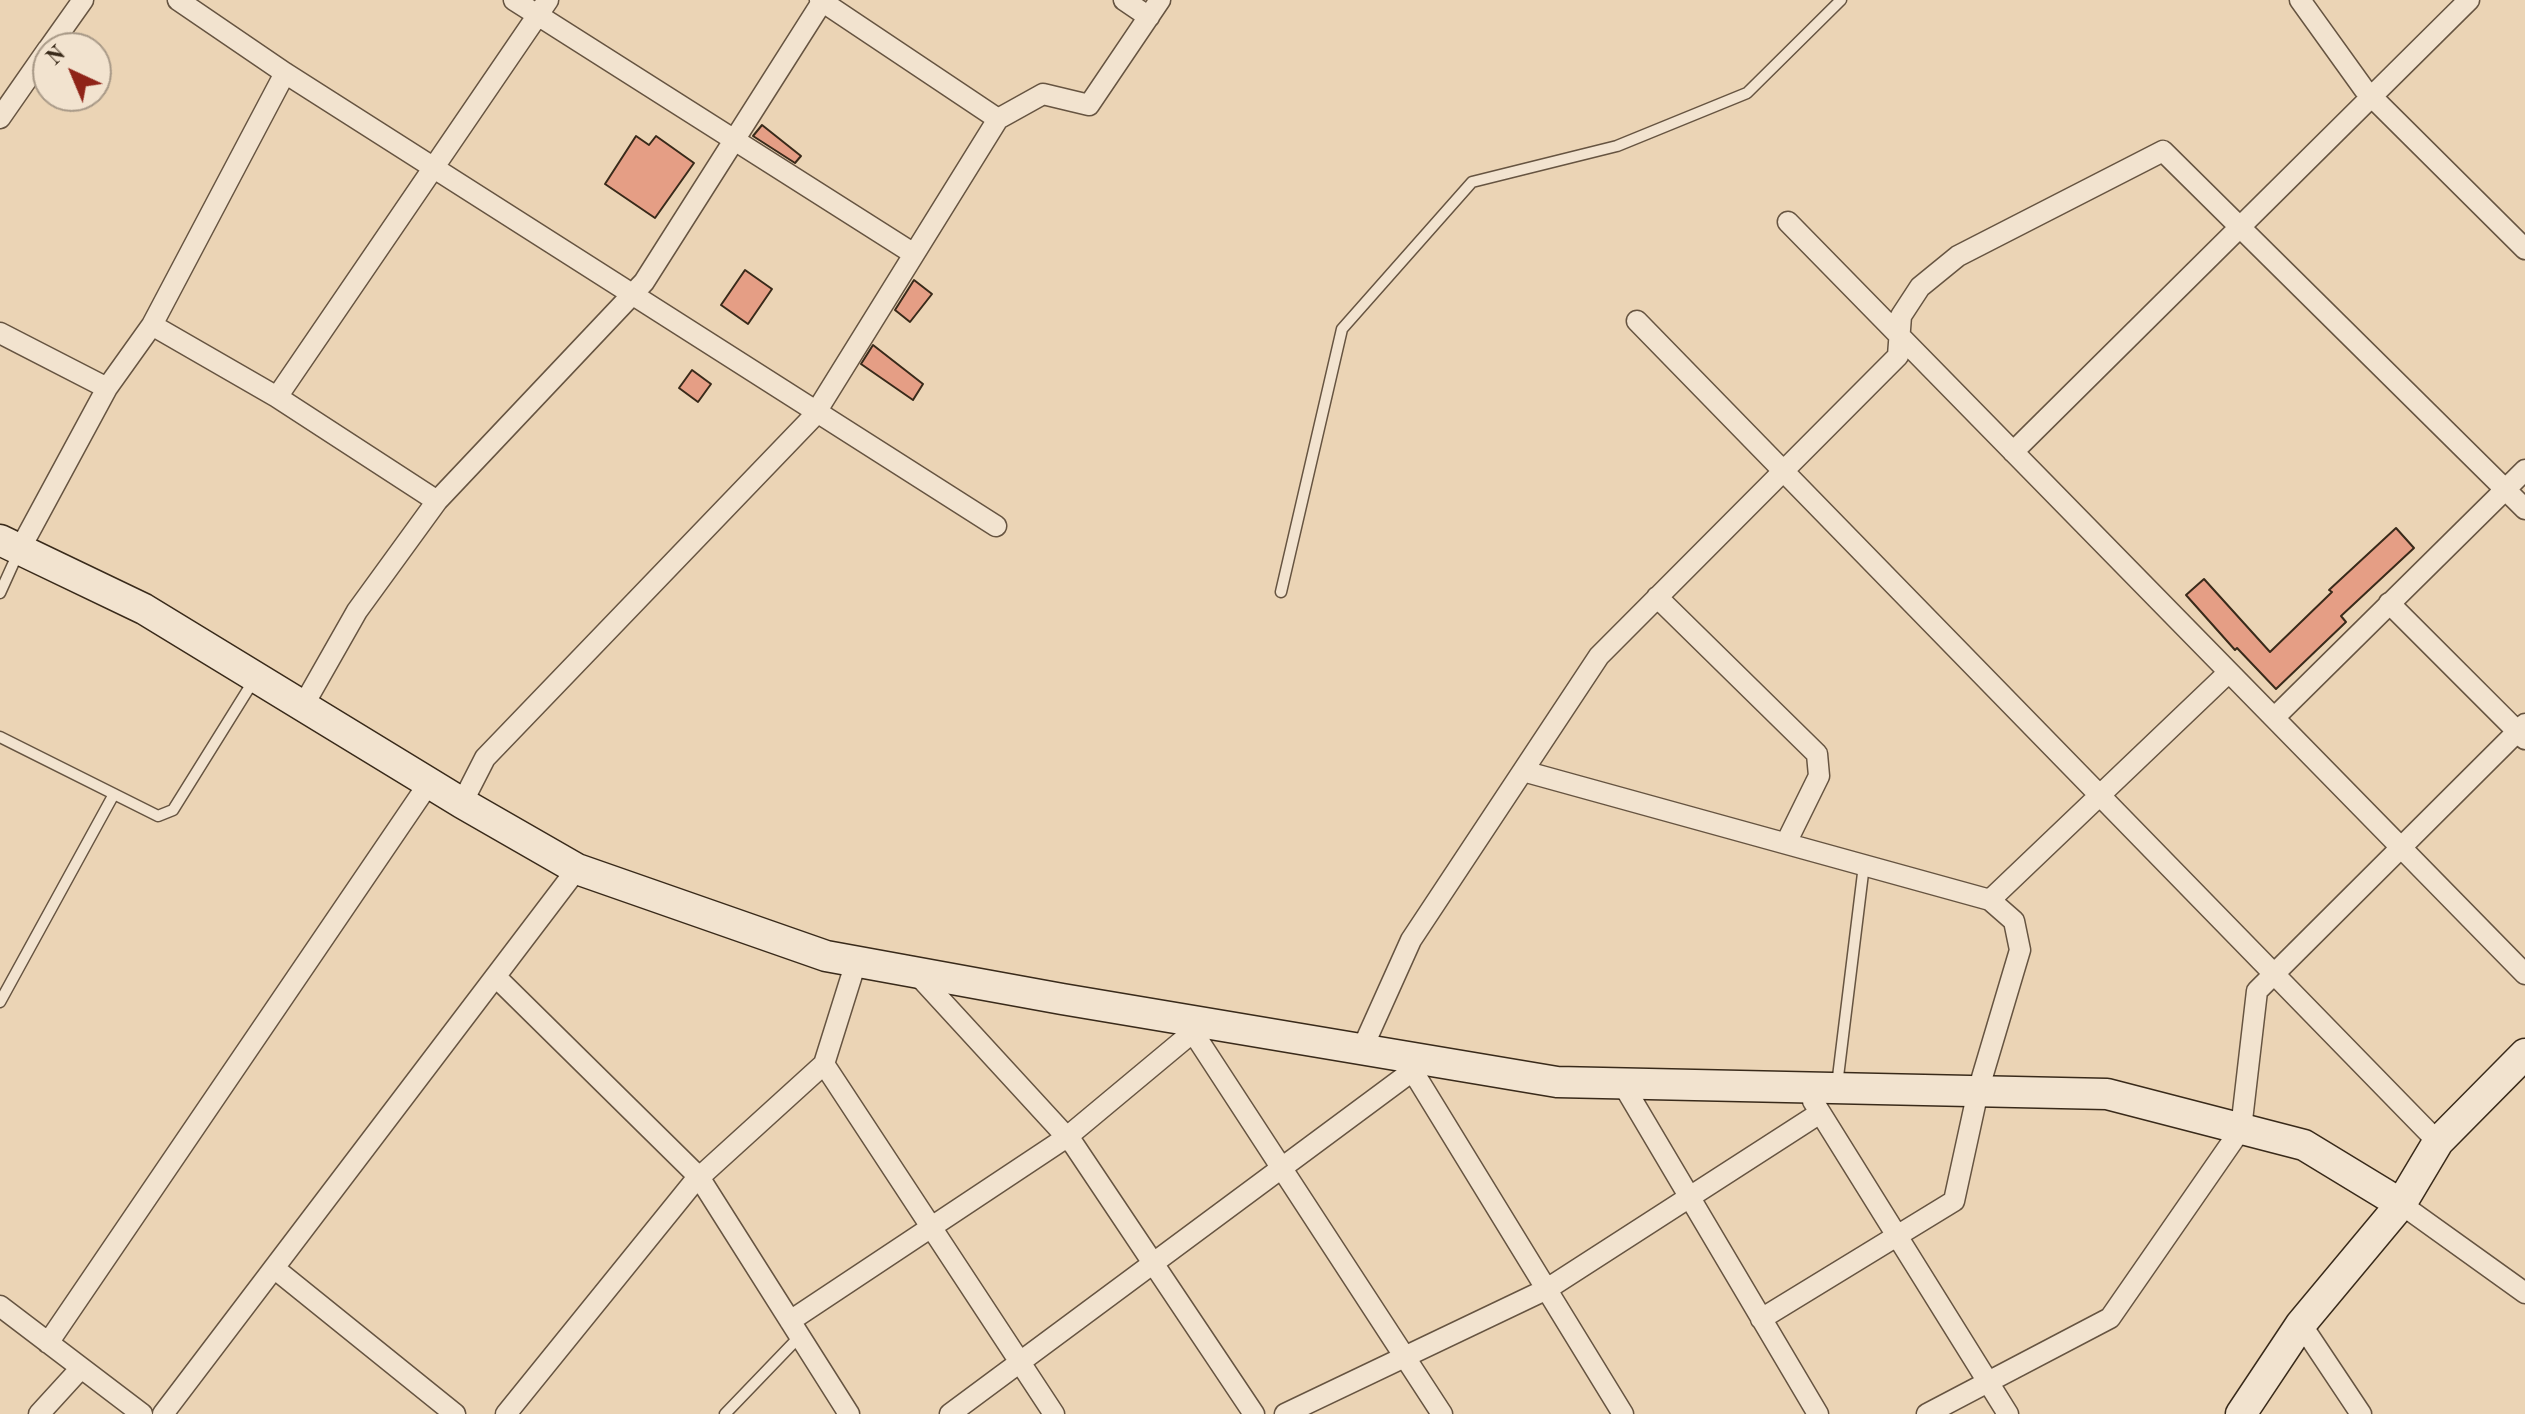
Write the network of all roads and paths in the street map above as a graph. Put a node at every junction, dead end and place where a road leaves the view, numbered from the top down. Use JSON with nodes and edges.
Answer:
{"nodes":[{"id":1,"x":83,"y":0,"type":"edge"},
{"id":2,"x":178,"y":0,"type":"edge"},
{"id":3,"x":514,"y":0,"type":"edge"},
{"id":4,"x":1124,"y":0,"type":"edge"},
{"id":5,"x":1841,"y":0,"type":"edge"},
{"id":6,"x":2300,"y":0,"type":"edge"},
{"id":7,"x":2469,"y":0,"type":"edge"},
{"id":8,"x":821,"y":1,"type":"edge"},
{"id":9,"x":543,"y":8,"type":"edge"},
{"id":10,"x":1154,"y":8,"type":"edge"},
{"id":11,"x":60,"y":32,"type":"edge"},
{"id":12,"x":32,"y":72,"type":"edge"},
{"id":13,"x":285,"y":73,"type":"junction"},
{"id":14,"x":2372,"y":96,"type":"junction"},
{"id":15,"x":0,"y":118,"type":"edge"},
{"id":16,"x":998,"y":119,"type":"junction"},
{"id":17,"x":734,"y":140,"type":"junction"},
{"id":18,"x":434,"y":167,"type":"junction"},
{"id":19,"x":1788,"y":222,"type":"dead end"},
{"id":20,"x":2240,"y":227,"type":"junction"},
{"id":21,"x":2525,"y":249,"type":"edge"},
{"id":22,"x":914,"y":254,"type":"junction"},
{"id":23,"x":632,"y":294,"type":"junction"},
{"id":24,"x":1637,"y":321,"type":"dead end"},
{"id":25,"x":152,"y":325,"type":"junction"},
{"id":26,"x":0,"y":333,"type":"edge"},
{"id":27,"x":1899,"y":336,"type":"junction"},
{"id":28,"x":107,"y":388,"type":"junction"},
{"id":29,"x":277,"y":397,"type":"junction"},
{"id":30,"x":817,"y":411,"type":"junction"},
{"id":31,"x":2013,"y":452,"type":"junction"},
{"id":32,"x":2525,"y":470,"type":"edge"},
{"id":33,"x":1783,"y":471,"type":"junction"},
{"id":34,"x":2505,"y":489,"type":"junction"},
{"id":35,"x":437,"y":501,"type":"junction"},
{"id":36,"x":2525,"y":509,"type":"edge"},
{"id":37,"x":996,"y":526,"type":"dead end"},
{"id":38,"x":10,"y":544,"type":"edge"},
{"id":39,"x":1281,"y":592,"type":"dead end"},
{"id":40,"x":0,"y":593,"type":"edge"},
{"id":41,"x":1657,"y":597,"type":"junction"},
{"id":42,"x":2389,"y":603,"type":"junction"},
{"id":43,"x":2229,"y":672,"type":"junction"},
{"id":44,"x":256,"y":677,"type":"junction"},
{"id":45,"x":303,"y":706,"type":"junction"},
{"id":46,"x":2274,"y":718,"type":"junction"},
{"id":47,"x":2522,"y":732,"type":"edge"},
{"id":48,"x":0,"y":737,"type":"edge"},
{"id":49,"x":1523,"y":771,"type":"junction"},
{"id":50,"x":429,"y":783,"type":"junction"},
{"id":51,"x":114,"y":794,"type":"junction"},
{"id":52,"x":2100,"y":795,"type":"junction"},
{"id":53,"x":462,"y":803,"type":"junction"},
{"id":54,"x":1786,"y":843,"type":"junction"},
{"id":55,"x":2401,"y":848,"type":"junction"},
{"id":56,"x":1864,"y":865,"type":"junction"},
{"id":57,"x":577,"y":869,"type":"junction"},
{"id":58,"x":1990,"y":900,"type":"junction"},
{"id":59,"x":856,"y":962,"type":"junction"},
{"id":60,"x":916,"y":973,"type":"junction"},
{"id":61,"x":2274,"y":974,"type":"junction"},
{"id":62,"x":2525,"y":974,"type":"edge"},
{"id":63,"x":496,"y":977,"type":"junction"},
{"id":64,"x":0,"y":1002,"type":"edge"},
{"id":65,"x":1189,"y":1026,"type":"junction"},
{"id":66,"x":1362,"y":1049,"type":"junction"},
{"id":67,"x":2525,"y":1054,"type":"edge"},
{"id":68,"x":824,"y":1064,"type":"junction"},
{"id":69,"x":1407,"y":1064,"type":"junction"},
{"id":70,"x":1622,"y":1083,"type":"junction"},
{"id":71,"x":1978,"y":1091,"type":"junction"},
{"id":72,"x":1820,"y":1096,"type":"junction"},
{"id":73,"x":2241,"y":1129,"type":"junction"},
{"id":74,"x":1067,"y":1137,"type":"junction"},
{"id":75,"x":2438,"y":1142,"type":"junction"},
{"id":76,"x":1282,"y":1168,"type":"junction"},
{"id":77,"x":699,"y":1177,"type":"junction"},
{"id":78,"x":1690,"y":1197,"type":"junction"},
{"id":79,"x":2401,"y":1204,"type":"junction"},
{"id":80,"x":931,"y":1227,"type":"junction"},
{"id":81,"x":1897,"y":1236,"type":"junction"},
{"id":82,"x":1153,"y":1264,"type":"junction"},
{"id":83,"x":274,"y":1268,"type":"junction"},
{"id":84,"x":1547,"y":1289,"type":"junction"},
{"id":85,"x":2525,"y":1293,"type":"edge"},
{"id":86,"x":0,"y":1306,"type":"edge"},
{"id":87,"x":1761,"y":1319,"type":"junction"},
{"id":88,"x":2301,"y":1324,"type":"junction"},
{"id":89,"x":795,"y":1328,"type":"junction"},
{"id":90,"x":48,"y":1343,"type":"junction"},
{"id":91,"x":1405,"y":1357,"type":"junction"},
{"id":92,"x":1020,"y":1362,"type":"junction"},
{"id":93,"x":81,"y":1368,"type":"junction"},
{"id":94,"x":1988,"y":1382,"type":"junction"},
{"id":95,"x":39,"y":1414,"type":"edge"},
{"id":96,"x":142,"y":1414,"type":"edge"},
{"id":97,"x":163,"y":1414,"type":"edge"},
{"id":98,"x":455,"y":1414,"type":"edge"},
{"id":99,"x":506,"y":1414,"type":"edge"},
{"id":100,"x":725,"y":1414,"type":"edge"},
{"id":101,"x":849,"y":1414,"type":"edge"},
{"id":102,"x":950,"y":1414,"type":"edge"},
{"id":103,"x":1054,"y":1414,"type":"edge"},
{"id":104,"x":1254,"y":1414,"type":"edge"},
{"id":105,"x":1285,"y":1414,"type":"edge"},
{"id":106,"x":1442,"y":1414,"type":"edge"},
{"id":107,"x":1623,"y":1414,"type":"edge"},
{"id":108,"x":1818,"y":1414,"type":"edge"},
{"id":109,"x":1927,"y":1414,"type":"edge"},
{"id":110,"x":2008,"y":1414,"type":"edge"},
{"id":111,"x":2241,"y":1414,"type":"edge"},
{"id":112,"x":2361,"y":1414,"type":"edge"}],
"edges":[{"from":1,"to":11,"type":"street"},
{"from":2,"to":13,"type":"street"},
{"from":3,"to":9,"type":"street"},
{"from":4,"to":10,"type":"street"},
{"from":5,"to":39,"type":"lane"},
{"from":6,"to":14,"type":"street"},
{"from":7,"to":14,"type":"street"},
{"from":8,"to":16,"type":"street"},
{"from":8,"to":17,"type":"street"},
{"from":9,"to":17,"type":"street"},
{"from":9,"to":18,"type":"street"},
{"from":10,"to":16,"type":"street"},
{"from":12,"to":15,"type":"street"},
{"from":13,"to":18,"type":"street"},
{"from":13,"to":25,"type":"street"},
{"from":14,"to":20,"type":"street"},
{"from":14,"to":21,"type":"street"},
{"from":16,"to":22,"type":"street"},
{"from":17,"to":22,"type":"street"},
{"from":17,"to":23,"type":"street"},
{"from":18,"to":23,"type":"street"},
{"from":18,"to":29,"type":"street"},
{"from":19,"to":27,"type":"street"},
{"from":20,"to":27,"type":"street"},
{"from":20,"to":31,"type":"street"},
{"from":20,"to":34,"type":"street"},
{"from":22,"to":30,"type":"street"},
{"from":23,"to":30,"type":"street"},
{"from":23,"to":35,"type":"street"},
{"from":24,"to":33,"type":"street"},
{"from":25,"to":28,"type":"street"},
{"from":25,"to":29,"type":"street"},
{"from":26,"to":28,"type":"street"},
{"from":27,"to":31,"type":"street"},
{"from":27,"to":33,"type":"street"},
{"from":28,"to":38,"type":"street"},
{"from":29,"to":35,"type":"street"},
{"from":30,"to":37,"type":"street"},
{"from":30,"to":53,"type":"street"},
{"from":31,"to":43,"type":"street"},
{"from":32,"to":34,"type":"street"},
{"from":33,"to":41,"type":"street"},
{"from":33,"to":52,"type":"street"},
{"from":34,"to":36,"type":"street"},
{"from":34,"to":42,"type":"street"},
{"from":35,"to":45,"type":"street"},
{"from":38,"to":40,"type":"lane"},
{"from":38,"to":44,"type":"street"},
{"from":41,"to":49,"type":"street"},
{"from":41,"to":54,"type":"street"},
{"from":42,"to":46,"type":"street"},
{"from":42,"to":47,"type":"street"},
{"from":43,"to":46,"type":"street"},
{"from":43,"to":52,"type":"street"},
{"from":44,"to":45,"type":"street"},
{"from":44,"to":51,"type":"lane"},
{"from":45,"to":50,"type":"street"},
{"from":46,"to":55,"type":"street"},
{"from":47,"to":55,"type":"street"},
{"from":48,"to":51,"type":"lane"},
{"from":49,"to":54,"type":"street"},
{"from":49,"to":66,"type":"street"},
{"from":50,"to":53,"type":"street"},
{"from":50,"to":90,"type":"street"},
{"from":51,"to":64,"type":"lane"},
{"from":52,"to":58,"type":"street"},
{"from":52,"to":61,"type":"street"},
{"from":53,"to":57,"type":"street"},
{"from":54,"to":56,"type":"street"},
{"from":55,"to":61,"type":"street"},
{"from":55,"to":62,"type":"street"},
{"from":56,"to":58,"type":"street"},
{"from":56,"to":72,"type":"lane"},
{"from":57,"to":59,"type":"street"},
{"from":57,"to":63,"type":"street"},
{"from":58,"to":71,"type":"street"},
{"from":59,"to":60,"type":"street"},
{"from":59,"to":68,"type":"street"},
{"from":60,"to":65,"type":"street"},
{"from":60,"to":74,"type":"street"},
{"from":61,"to":73,"type":"street"},
{"from":61,"to":75,"type":"street"},
{"from":63,"to":77,"type":"street"},
{"from":63,"to":83,"type":"street"},
{"from":65,"to":66,"type":"street"},
{"from":65,"to":74,"type":"street"},
{"from":65,"to":76,"type":"street"},
{"from":66,"to":69,"type":"street"},
{"from":67,"to":75,"type":"street"},
{"from":68,"to":77,"type":"street"},
{"from":68,"to":80,"type":"street"},
{"from":69,"to":70,"type":"street"},
{"from":69,"to":76,"type":"street"},
{"from":69,"to":84,"type":"street"},
{"from":70,"to":72,"type":"street"},
{"from":70,"to":78,"type":"street"},
{"from":71,"to":72,"type":"street"},
{"from":71,"to":73,"type":"street"},
{"from":71,"to":81,"type":"street"},
{"from":72,"to":78,"type":"street"},
{"from":72,"to":81,"type":"street"},
{"from":73,"to":79,"type":"street"},
{"from":73,"to":94,"type":"street"},
{"from":74,"to":80,"type":"street"},
{"from":74,"to":82,"type":"street"},
{"from":75,"to":79,"type":"street"},
{"from":76,"to":82,"type":"street"},
{"from":76,"to":91,"type":"street"},
{"from":77,"to":89,"type":"street"},
{"from":77,"to":99,"type":"street"},
{"from":78,"to":84,"type":"street"},
{"from":78,"to":87,"type":"street"},
{"from":79,"to":85,"type":"street"},
{"from":79,"to":88,"type":"street"},
{"from":80,"to":89,"type":"street"},
{"from":80,"to":92,"type":"street"},
{"from":81,"to":87,"type":"street"},
{"from":81,"to":94,"type":"street"},
{"from":82,"to":92,"type":"street"},
{"from":82,"to":104,"type":"street"},
{"from":83,"to":97,"type":"street"},
{"from":83,"to":98,"type":"street"},
{"from":84,"to":91,"type":"street"},
{"from":84,"to":107,"type":"street"},
{"from":86,"to":90,"type":"street"},
{"from":87,"to":108,"type":"street"},
{"from":88,"to":111,"type":"street"},
{"from":88,"to":112,"type":"street"},
{"from":89,"to":100,"type":"lane"},
{"from":89,"to":101,"type":"street"},
{"from":90,"to":93,"type":"street"},
{"from":91,"to":105,"type":"street"},
{"from":91,"to":106,"type":"street"},
{"from":92,"to":102,"type":"street"},
{"from":92,"to":103,"type":"street"},
{"from":93,"to":95,"type":"street"},
{"from":93,"to":96,"type":"street"},
{"from":94,"to":109,"type":"street"},
{"from":94,"to":110,"type":"street"}]}
